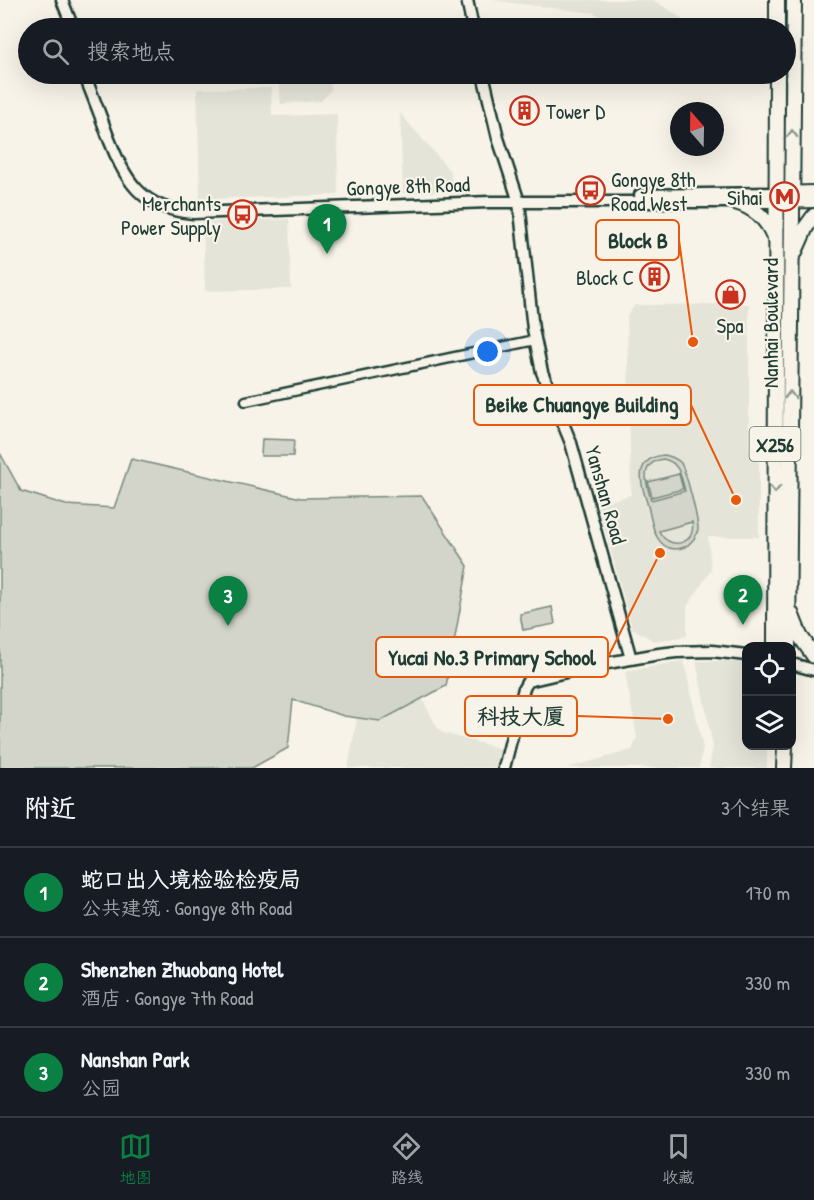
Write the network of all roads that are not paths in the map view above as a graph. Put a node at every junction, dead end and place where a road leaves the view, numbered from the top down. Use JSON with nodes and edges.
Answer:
{"nodes":[{"id":1,"x":55,"y":0,"type":"edge"},
{"id":2,"x":62,"y":0,"type":"edge"},
{"id":3,"x":467,"y":0,"type":"edge"},
{"id":4,"x":777,"y":0,"type":"edge"},
{"id":5,"x":794,"y":0,"type":"edge"},
{"id":6,"x":62,"y":18,"type":"edge"},
{"id":7,"x":69,"y":18,"type":"edge"},
{"id":8,"x":471,"y":18,"type":"edge"},
{"id":9,"x":777,"y":18,"type":"edge"},
{"id":10,"x":794,"y":18,"type":"edge"},
{"id":11,"x":88,"y":84,"type":"edge"},
{"id":12,"x":95,"y":84,"type":"edge"},
{"id":13,"x":485,"y":84,"type":"edge"},
{"id":14,"x":777,"y":84,"type":"edge"},
{"id":15,"x":793,"y":84,"type":"edge"},
{"id":16,"x":814,"y":192,"type":"edge"},
{"id":17,"x":776,"y":197,"type":"junction"},
{"id":18,"x":791,"y":197,"type":"junction"},
{"id":19,"x":518,"y":199,"type":"junction"},
{"id":20,"x":814,"y":201,"type":"edge"},
{"id":21,"x":735,"y":202,"type":"junction"},
{"id":22,"x":814,"y":216,"type":"edge"},
{"id":23,"x":776,"y":242,"type":"junction"},
{"id":24,"x":791,"y":265,"type":"junction"},
{"id":25,"x":535,"y":340,"type":"junction"},
{"id":26,"x":246,"y":401,"type":"dead end"},
{"id":27,"x":789,"y":600,"type":"junction"},
{"id":28,"x":775,"y":642,"type":"edge"},
{"id":29,"x":788,"y":642,"type":"edge"},
{"id":30,"x":742,"y":654,"type":"edge"},
{"id":31,"x":814,"y":656,"type":"edge"},
{"id":32,"x":631,"y":659,"type":"junction"},
{"id":33,"x":796,"y":665,"type":"edge"},
{"id":34,"x":814,"y":670,"type":"edge"},
{"id":35,"x":776,"y":750,"type":"edge"},
{"id":36,"x":785,"y":750,"type":"edge"},
{"id":37,"x":504,"y":768,"type":"edge"},
{"id":38,"x":775,"y":768,"type":"edge"},
{"id":39,"x":784,"y":768,"type":"edge"}],
"edges":[{"from":1,"to":6,"type":"street"},
{"from":2,"to":7,"type":"street"},
{"from":3,"to":8,"type":"street"},
{"from":4,"to":9,"type":"main road"},
{"from":10,"to":5,"type":"main road","name":"Nanhai Boulevard","number":"X256","one_way":true},
{"from":11,"to":19,"type":"street","name":"Gongye 8th Road"},
{"from":12,"to":19,"type":"street","name":"Gongye 8th Road"},
{"from":13,"to":19,"type":"street","name":"Yanshan Road"},
{"from":14,"to":17,"type":"main road","name":"Nanhai Boulevard","number":"X256"},
{"from":18,"to":15,"type":"main road","name":"Nanhai Boulevard","number":"X256","one_way":true},
{"from":16,"to":18,"type":"main road","name":"Gongye 8th Road"},
{"from":17,"to":18,"type":"main road","name":"Gongye 8th Road"},
{"from":17,"to":19,"type":"street","name":"Gongye 8th Road"},
{"from":17,"to":21,"type":"street","name":"Gongye 8th Road"},
{"from":17,"to":23,"type":"main road","name":"Nanhai Boulevard","number":"X256"},
{"from":18,"to":20,"type":"main road","name":"Gongye 8th Road"},
{"from":18,"to":24,"type":"main road","name":"Nanhai Boulevard","number":"X256"},
{"from":19,"to":21,"type":"street","name":"Gongye 8th Road"},
{"from":19,"to":25,"type":"street","name":"Yanshan Road"},
{"from":21,"to":23,"type":"main road"},
{"from":22,"to":24,"type":"main road"},
{"from":23,"to":28,"type":"main road","name":"Nanhai Boulevard","number":"X256","one_way":true},
{"from":27,"to":24,"type":"main road","name":"Nanhai Boulevard","number":"X256","one_way":true},
{"from":25,"to":26,"type":"street"},
{"from":25,"to":32,"type":"street","name":"Yanshan Road"},
{"from":27,"to":29,"type":"main road","name":"Nanhai Boulevard","number":"X256"},
{"from":27,"to":31,"type":"main road"},
{"from":30,"to":32,"type":"street"},
{"from":32,"to":37,"type":"street"},
{"from":33,"to":34,"type":"street"},
{"from":35,"to":38,"type":"main road"},
{"from":36,"to":39,"type":"main road"}]}
